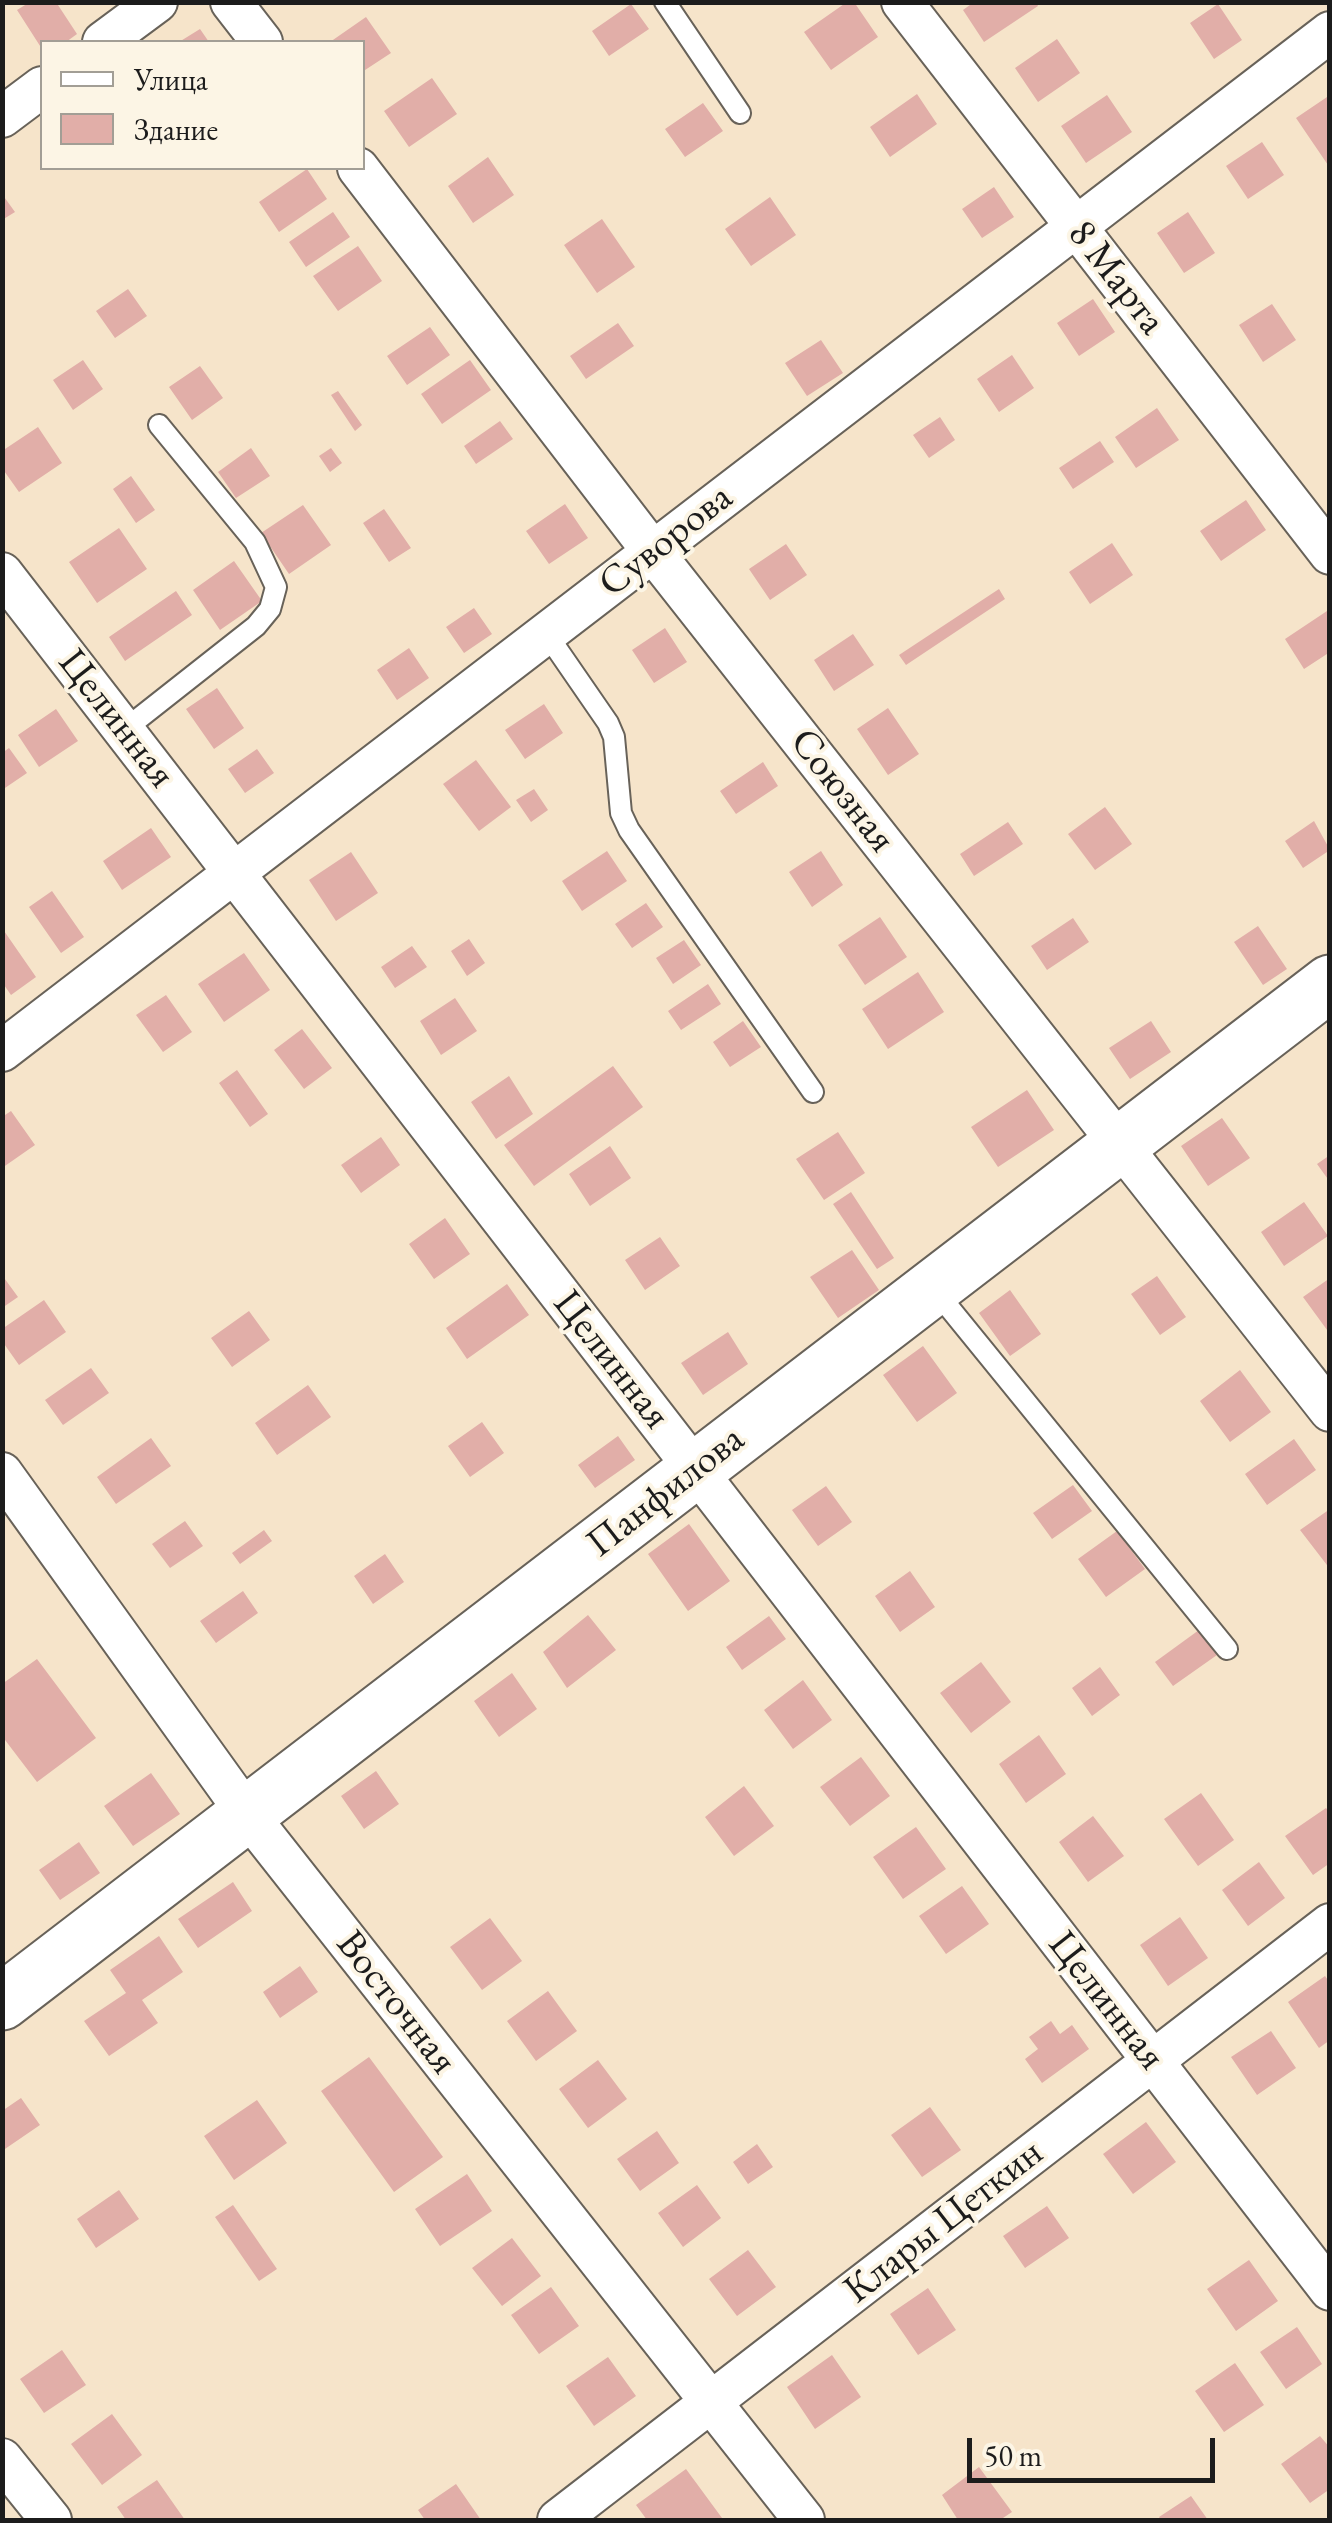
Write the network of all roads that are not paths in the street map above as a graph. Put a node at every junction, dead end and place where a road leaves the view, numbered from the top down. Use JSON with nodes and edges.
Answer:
{"nodes":[{"id":1,"x":157,"y":2,"type":"edge"},
{"id":2,"x":231,"y":2,"type":"edge"},
{"id":3,"x":665,"y":2,"type":"edge"},
{"id":4,"x":902,"y":2,"type":"edge"},
{"id":5,"x":1330,"y":32,"type":"edge"},
{"id":6,"x":106,"y":40,"type":"edge"},
{"id":7,"x":260,"y":40,"type":"edge"},
{"id":8,"x":40,"y":88,"type":"edge"},
{"id":9,"x":740,"y":113,"type":"dead end"},
{"id":10,"x":2,"y":117,"type":"edge"},
{"id":11,"x":360,"y":170,"type":"edge"},
{"id":12,"x":1076,"y":227,"type":"junction"},
{"id":13,"x":159,"y":425,"type":"dead end"},
{"id":14,"x":653,"y":552,"type":"junction"},
{"id":15,"x":1330,"y":554,"type":"edge"},
{"id":16,"x":2,"y":573,"type":"edge"},
{"id":17,"x":546,"y":633,"type":"junction"},
{"id":18,"x":124,"y":730,"type":"junction"},
{"id":19,"x":234,"y":873,"type":"junction"},
{"id":20,"x":1330,"y":983,"type":"edge"},
{"id":21,"x":2,"y":1051,"type":"edge"},
{"id":22,"x":814,"y":1092,"type":"dead end"},
{"id":23,"x":1121,"y":1143,"type":"junction"},
{"id":24,"x":933,"y":1288,"type":"junction"},
{"id":25,"x":1330,"y":1411,"type":"edge"},
{"id":26,"x":696,"y":1470,"type":"junction"},
{"id":27,"x":2,"y":1473,"type":"edge"},
{"id":28,"x":1226,"y":1649,"type":"dead end"},
{"id":29,"x":247,"y":1814,"type":"junction"},
{"id":30,"x":1330,"y":1924,"type":"edge"},
{"id":31,"x":2,"y":2002,"type":"edge"},
{"id":32,"x":1152,"y":2061,"type":"junction"},
{"id":33,"x":1330,"y":2290,"type":"edge"},
{"id":34,"x":711,"y":2402,"type":"junction"},
{"id":35,"x":2,"y":2459,"type":"edge"},
{"id":36,"x":51,"y":2520,"type":"edge"},
{"id":37,"x":558,"y":2520,"type":"edge"},
{"id":38,"x":804,"y":2520,"type":"edge"}],
"edges":[{"from":1,"to":6,"type":"street"},
{"from":2,"to":7,"type":"street"},
{"from":3,"to":9,"type":"lane"},
{"from":4,"to":12,"type":"street","name":"8 Марта"},
{"from":5,"to":12,"type":"street","name":"Суворова"},
{"from":8,"to":10,"type":"street"},
{"from":11,"to":14,"type":"street","name":"Союзная"},
{"from":12,"to":14,"type":"street","name":"Суворова"},
{"from":12,"to":15,"type":"street","name":"8 Марта"},
{"from":13,"to":18,"type":"lane"},
{"from":14,"to":17,"type":"street","name":"Суворова"},
{"from":14,"to":23,"type":"street","name":"Союзная"},
{"from":16,"to":18,"type":"street","name":"Целинная"},
{"from":17,"to":19,"type":"street","name":"Суворова"},
{"from":17,"to":22,"type":"lane"},
{"from":18,"to":19,"type":"street","name":"Целинная"},
{"from":19,"to":21,"type":"street","name":"Суворова"},
{"from":19,"to":26,"type":"street","name":"Целинная"},
{"from":20,"to":23,"type":"street","name":"Панфилова"},
{"from":23,"to":24,"type":"street","name":"Панфилова"},
{"from":23,"to":25,"type":"street","name":"Союзная"},
{"from":24,"to":26,"type":"street","name":"Панфилова"},
{"from":24,"to":28,"type":"lane"},
{"from":26,"to":29,"type":"street","name":"Панфилова"},
{"from":26,"to":32,"type":"street","name":"Целинная"},
{"from":27,"to":29,"type":"street","name":"Восточная"},
{"from":29,"to":31,"type":"street","name":"Панфилова"},
{"from":29,"to":34,"type":"street","name":"Восточная"},
{"from":30,"to":32,"type":"street","name":"Клары Цеткин"},
{"from":32,"to":33,"type":"street","name":"Целинная"},
{"from":32,"to":34,"type":"street","name":"Клары Цеткин"},
{"from":34,"to":37,"type":"street","name":"Клары Цеткин"},
{"from":34,"to":38,"type":"street","name":"Восточная"},
{"from":35,"to":36,"type":"street"}]}
